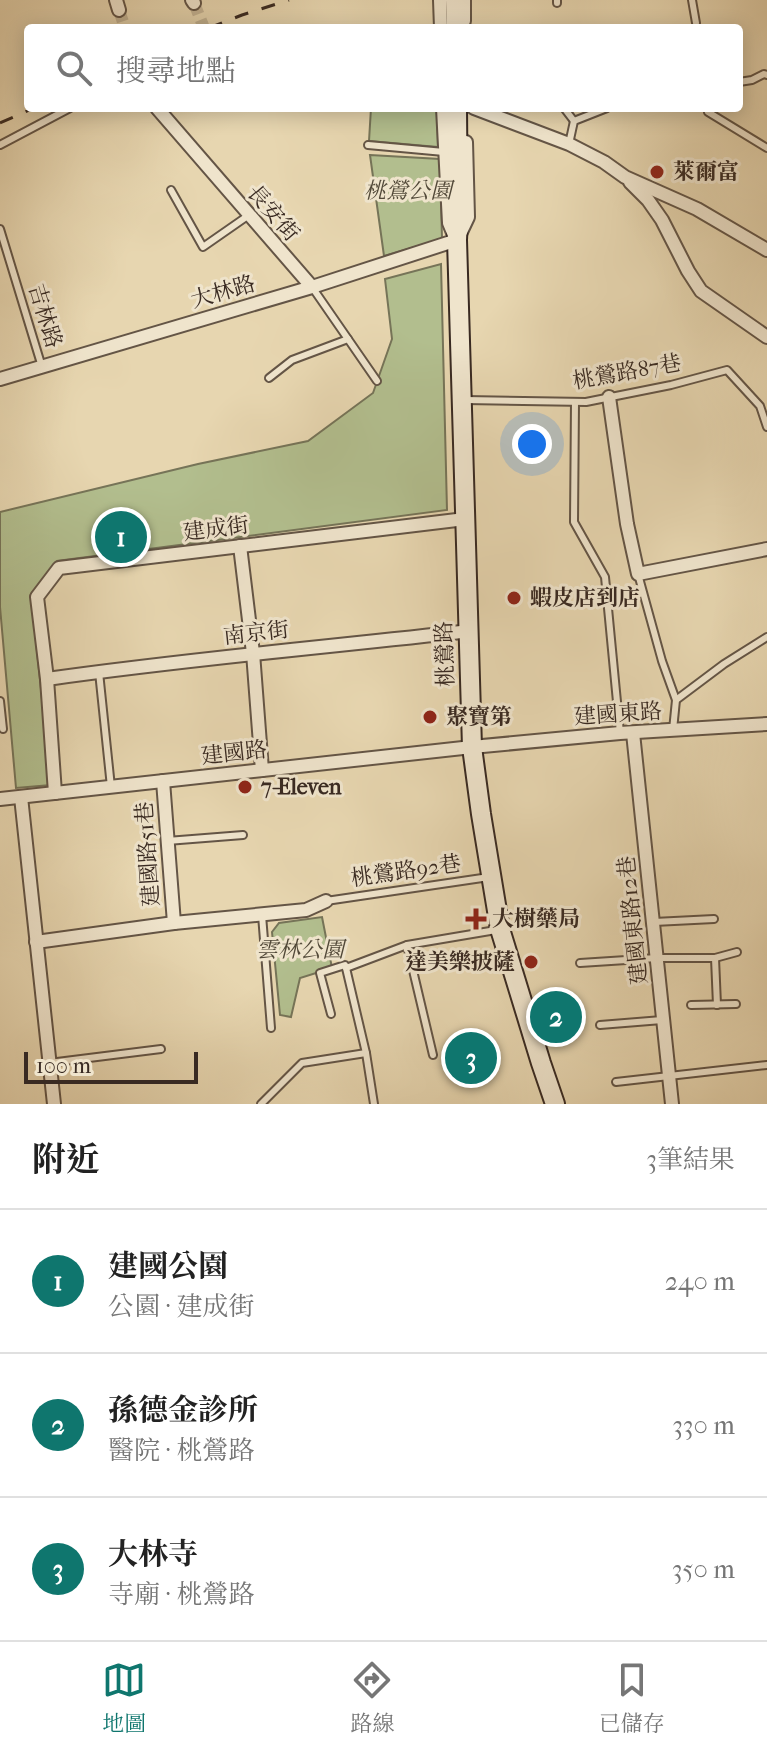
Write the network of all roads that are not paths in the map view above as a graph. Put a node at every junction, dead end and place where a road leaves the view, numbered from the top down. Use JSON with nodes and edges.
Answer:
{"nodes":[{"id":1,"x":440,"y":0,"type":"edge"},
{"id":2,"x":455,"y":0,"type":"edge"},
{"id":3,"x":464,"y":0,"type":"edge"},
{"id":4,"x":692,"y":0,"type":"edge"},
{"id":5,"x":696,"y":23,"type":"dead end"},
{"id":6,"x":441,"y":24,"type":"edge"},
{"id":7,"x":456,"y":24,"type":"edge"},
{"id":8,"x":464,"y":24,"type":"edge"},
{"id":9,"x":767,"y":75,"type":"edge"},
{"id":10,"x":743,"y":81,"type":"edge"},
{"id":11,"x":62,"y":112,"type":"edge"},
{"id":12,"x":160,"y":112,"type":"edge"},
{"id":13,"x":443,"y":112,"type":"edge"},
{"id":14,"x":457,"y":112,"type":"edge"},
{"id":15,"x":465,"y":112,"type":"edge"},
{"id":16,"x":485,"y":112,"type":"edge"},
{"id":17,"x":567,"y":112,"type":"edge"},
{"id":18,"x":597,"y":112,"type":"edge"},
{"id":19,"x":708,"y":112,"type":"dead end"},
{"id":20,"x":574,"y":121,"type":"junction"},
{"id":21,"x":569,"y":144,"type":"junction"},
{"id":22,"x":0,"y":145,"type":"edge"},
{"id":23,"x":368,"y":145,"type":"dead end"},
{"id":24,"x":767,"y":148,"type":"edge"},
{"id":25,"x":444,"y":152,"type":"junction"},
{"id":26,"x":625,"y":177,"type":"junction"},
{"id":27,"x":171,"y":190,"type":"dead end"},
{"id":28,"x":249,"y":215,"type":"junction"},
{"id":29,"x":0,"y":229,"type":"edge"},
{"id":30,"x":457,"y":240,"type":"junction"},
{"id":31,"x":767,"y":250,"type":"edge"},
{"id":32,"x":312,"y":287,"type":"junction"},
{"id":33,"x":767,"y":337,"type":"edge"},
{"id":34,"x":348,"y":339,"type":"junction"},
{"id":35,"x":42,"y":367,"type":"junction"},
{"id":36,"x":269,"y":378,"type":"dead end"},
{"id":37,"x":0,"y":379,"type":"edge"},
{"id":38,"x":377,"y":381,"type":"dead end"},
{"id":39,"x":609,"y":397,"type":"junction"},
{"id":40,"x":462,"y":400,"type":"junction"},
{"id":41,"x":575,"y":402,"type":"junction"},
{"id":42,"x":767,"y":427,"type":"edge"},
{"id":43,"x":465,"y":519,"type":"junction"},
{"id":44,"x":240,"y":546,"type":"junction"},
{"id":45,"x":767,"y":549,"type":"edge"},
{"id":46,"x":638,"y":574,"type":"junction"},
{"id":47,"x":469,"y":631,"type":"junction"},
{"id":48,"x":767,"y":637,"type":"edge"},
{"id":49,"x":253,"y":653,"type":"junction"},
{"id":50,"x":99,"y":672,"type":"junction"},
{"id":51,"x":47,"y":679,"type":"junction"},
{"id":52,"x":676,"y":700,"type":"junction"},
{"id":53,"x":0,"y":701,"type":"edge"},
{"id":54,"x":767,"y":724,"type":"edge"},
{"id":55,"x":3,"y":729,"type":"dead end"},
{"id":56,"x":673,"y":730,"type":"junction"},
{"id":57,"x":626,"y":733,"type":"junction"},
{"id":58,"x":472,"y":747,"type":"junction"},
{"id":59,"x":262,"y":770,"type":"junction"},
{"id":60,"x":163,"y":781,"type":"junction"},
{"id":61,"x":111,"y":787,"type":"junction"},
{"id":62,"x":55,"y":793,"type":"junction"},
{"id":63,"x":21,"y":797,"type":"junction"},
{"id":64,"x":0,"y":799,"type":"edge"},
{"id":65,"x":243,"y":835,"type":"dead end"},
{"id":66,"x":167,"y":841,"type":"junction"},
{"id":67,"x":491,"y":877,"type":"junction"},
{"id":68,"x":326,"y":901,"type":"joint"},
{"id":69,"x":262,"y":915,"type":"junction"},
{"id":70,"x":714,"y":919,"type":"dead end"},
{"id":71,"x":654,"y":922,"type":"junction"},
{"id":72,"x":174,"y":923,"type":"junction"},
{"id":73,"x":500,"y":929,"type":"junction"},
{"id":74,"x":36,"y":942,"type":"junction"},
{"id":75,"x":407,"y":945,"type":"junction"},
{"id":76,"x":737,"y":952,"type":"dead end"},
{"id":77,"x":657,"y":958,"type":"junction"},
{"id":78,"x":715,"y":958,"type":"junction"},
{"id":79,"x":580,"y":963,"type":"dead end"},
{"id":80,"x":346,"y":968,"type":"junction"},
{"id":81,"x":736,"y":1004,"type":"dead end"},
{"id":82,"x":691,"y":1005,"type":"dead end"},
{"id":83,"x":717,"y":1005,"type":"junction"},
{"id":84,"x":331,"y":1014,"type":"dead end"},
{"id":85,"x":662,"y":1020,"type":"junction"},
{"id":86,"x":600,"y":1025,"type":"dead end"},
{"id":87,"x":271,"y":1028,"type":"dead end"},
{"id":88,"x":161,"y":1049,"type":"dead end"},
{"id":89,"x":366,"y":1053,"type":"junction"},
{"id":90,"x":433,"y":1055,"type":"dead end"},
{"id":91,"x":49,"y":1063,"type":"junction"},
{"id":92,"x":767,"y":1065,"type":"edge"},
{"id":93,"x":669,"y":1076,"type":"junction"},
{"id":94,"x":616,"y":1082,"type":"dead end"},
{"id":95,"x":54,"y":1104,"type":"edge"},
{"id":96,"x":261,"y":1104,"type":"edge"},
{"id":97,"x":374,"y":1104,"type":"edge"},
{"id":98,"x":555,"y":1104,"type":"edge"},
{"id":99,"x":672,"y":1104,"type":"edge"}],
"edges":[{"from":1,"to":6,"type":"street"},
{"from":2,"to":7,"type":"main road"},
{"from":3,"to":8,"type":"street"},
{"from":4,"to":5,"type":"lane"},
{"from":9,"to":10,"type":"lane"},
{"from":11,"to":22,"type":"lane"},
{"from":12,"to":28,"type":"street","name":"長安街"},
{"from":13,"to":25,"type":"street","name":"桃鶯路"},
{"from":14,"to":30,"type":"main road","name":"桃鶯路"},
{"from":15,"to":30,"type":"street","name":"桃鶯路"},
{"from":16,"to":21,"type":"street"},
{"from":17,"to":20,"type":"lane"},
{"from":18,"to":20,"type":"lane"},
{"from":19,"to":24,"type":"lane"},
{"from":20,"to":21,"type":"lane"},
{"from":21,"to":26,"type":"street"},
{"from":23,"to":25,"type":"lane"},
{"from":25,"to":30,"type":"street","name":"桃鶯路"},
{"from":26,"to":31,"type":"street"},
{"from":26,"to":33,"type":"street"},
{"from":27,"to":28,"type":"lane"},
{"from":28,"to":32,"type":"street","name":"長安街"},
{"from":29,"to":35,"type":"lane","name":"吉林路"},
{"from":30,"to":32,"type":"street","name":"大林路"},
{"from":30,"to":40,"type":"main road","name":"桃鶯路"},
{"from":32,"to":34,"type":"lane","name":"長安街"},
{"from":32,"to":35,"type":"street","name":"大林路"},
{"from":34,"to":36,"type":"lane"},
{"from":34,"to":38,"type":"lane","name":"長安街"},
{"from":35,"to":37,"type":"street","name":"大林路"},
{"from":39,"to":41,"type":"lane","name":"桃鶯路87巷"},
{"from":39,"to":42,"type":"lane","name":"桃鶯路87巷"},
{"from":39,"to":46,"type":"street"},
{"from":40,"to":41,"type":"lane","name":"桃鶯路87巷"},
{"from":40,"to":43,"type":"main road","name":"桃鶯路"},
{"from":41,"to":57,"type":"lane"},
{"from":43,"to":44,"type":"street","name":"建成街"},
{"from":43,"to":47,"type":"main road","name":"桃鶯路"},
{"from":44,"to":49,"type":"street"},
{"from":44,"to":51,"type":"street","name":"建成街"},
{"from":45,"to":46,"type":"street"},
{"from":46,"to":52,"type":"lane"},
{"from":47,"to":49,"type":"street","name":"南京街"},
{"from":47,"to":58,"type":"main road","name":"桃鶯路"},
{"from":48,"to":52,"type":"lane"},
{"from":49,"to":50,"type":"street","name":"南京街"},
{"from":49,"to":59,"type":"street"},
{"from":50,"to":51,"type":"street","name":"南京街"},
{"from":50,"to":61,"type":"lane"},
{"from":51,"to":62,"type":"street","name":"建成街"},
{"from":52,"to":56,"type":"lane"},
{"from":53,"to":55,"type":"lane"},
{"from":54,"to":56,"type":"street","name":"建國東路"},
{"from":56,"to":57,"type":"street","name":"建國東路"},
{"from":57,"to":58,"type":"street","name":"建國東路"},
{"from":57,"to":71,"type":"street","name":"建國東路12巷"},
{"from":58,"to":59,"type":"street","name":"建國路"},
{"from":58,"to":67,"type":"main road","name":"桃鶯路"},
{"from":59,"to":60,"type":"street","name":"建國路"},
{"from":60,"to":61,"type":"street","name":"建國路"},
{"from":60,"to":66,"type":"street","name":"建國路51巷"},
{"from":61,"to":62,"type":"street","name":"建國路"},
{"from":62,"to":63,"type":"street","name":"建國路"},
{"from":63,"to":64,"type":"street","name":"建國路"},
{"from":63,"to":74,"type":"street"},
{"from":65,"to":66,"type":"lane"},
{"from":66,"to":72,"type":"street","name":"建國路51巷"},
{"from":67,"to":68,"type":"lane","name":"桃鶯路92巷"},
{"from":67,"to":73,"type":"main road","name":"桃鶯路"},
{"from":68,"to":69,"type":"street"},
{"from":69,"to":72,"type":"street"},
{"from":69,"to":87,"type":"lane"},
{"from":70,"to":71,"type":"lane"},
{"from":71,"to":77,"type":"street","name":"建國東路12巷"},
{"from":72,"to":74,"type":"street"},
{"from":73,"to":75,"type":"lane"},
{"from":73,"to":98,"type":"main road","name":"桃鶯路"},
{"from":74,"to":91,"type":"street"},
{"from":75,"to":80,"type":"lane"},
{"from":75,"to":90,"type":"lane"},
{"from":76,"to":78,"type":"lane"},
{"from":77,"to":78,"type":"lane"},
{"from":77,"to":79,"type":"lane"},
{"from":77,"to":85,"type":"street","name":"建國東路12巷"},
{"from":78,"to":83,"type":"lane"},
{"from":80,"to":84,"type":"lane"},
{"from":80,"to":89,"type":"lane"},
{"from":81,"to":83,"type":"lane"},
{"from":82,"to":83,"type":"lane"},
{"from":85,"to":86,"type":"lane"},
{"from":85,"to":93,"type":"street","name":"建國東路12巷"},
{"from":88,"to":91,"type":"lane"},
{"from":89,"to":96,"type":"lane"},
{"from":89,"to":97,"type":"lane"},
{"from":91,"to":95,"type":"street"},
{"from":92,"to":93,"type":"lane"},
{"from":93,"to":94,"type":"lane"},
{"from":93,"to":99,"type":"street","name":"建國東路12巷"}]}
